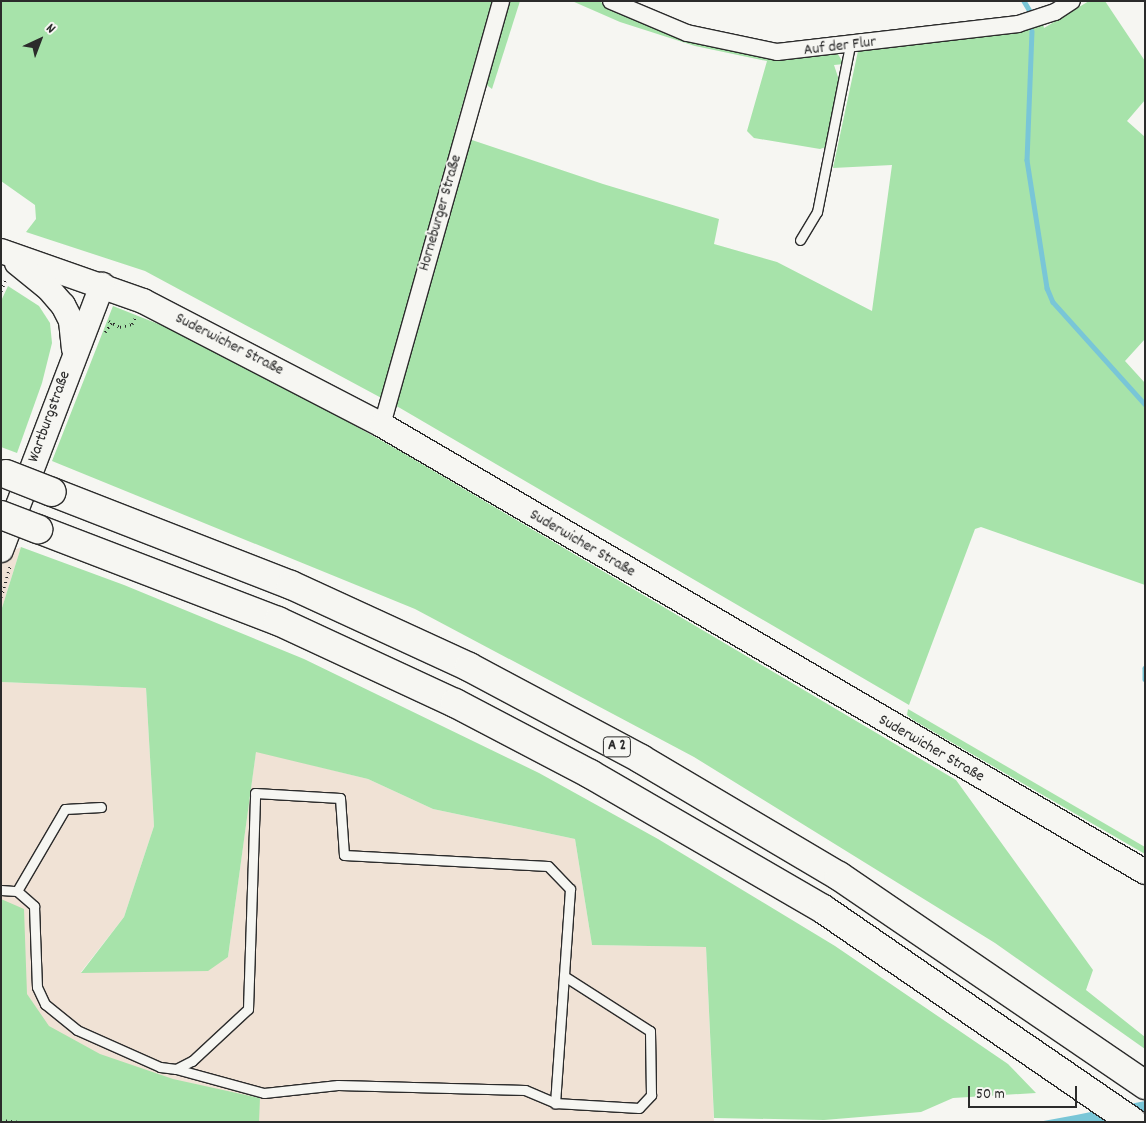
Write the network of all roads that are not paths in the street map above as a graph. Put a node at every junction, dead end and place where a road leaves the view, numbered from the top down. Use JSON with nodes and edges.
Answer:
{"nodes":[{"id":1,"x":501,"y":1,"type":"edge"},
{"id":2,"x":611,"y":1,"type":"edge"},
{"id":3,"x":1072,"y":1,"type":"edge"},
{"id":4,"x":850,"y":46,"type":"junction"},
{"id":5,"x":800,"y":240,"type":"dead end"},
{"id":6,"x":1,"y":251,"type":"edge"},
{"id":7,"x":102,"y":285,"type":"junction"},
{"id":8,"x":74,"y":353,"type":"junction"},
{"id":9,"x":382,"y":426,"type":"junction"},
{"id":10,"x":3,"y":473,"type":"edge"},
{"id":11,"x":1,"y":514,"type":"edge"},
{"id":12,"x":1,"y":550,"type":"edge"},
{"id":13,"x":101,"y":808,"type":"dead end"},
{"id":14,"x":1145,"y":872,"type":"edge"},
{"id":15,"x":1,"y":890,"type":"edge"},
{"id":16,"x":17,"y":891,"type":"junction"},
{"id":17,"x":564,"y":976,"type":"junction"},
{"id":18,"x":176,"y":1069,"type":"junction"},
{"id":19,"x":1142,"y":1083,"type":"edge"},
{"id":20,"x":555,"y":1103,"type":"junction"},
{"id":21,"x":1133,"y":1122,"type":"edge"}],
"edges":[{"from":1,"to":9,"type":"street","name":"Horneburger Straße"},
{"from":2,"to":4,"type":"street","name":"Auf der Flur"},
{"from":3,"to":4,"type":"street","name":"Auf der Flur"},
{"from":4,"to":5,"type":"lane"},
{"from":6,"to":7,"type":"main road","name":"Suderwicher Straße"},
{"from":6,"to":8,"type":"main road"},
{"from":7,"to":8,"type":"main road","name":"Wartburgstraße"},
{"from":7,"to":9,"type":"main road","name":"Suderwicher Straße"},
{"from":8,"to":12,"type":"main road","name":"Wartburgstraße"},
{"from":9,"to":14,"type":"main road","name":"Suderwicher Straße"},
{"from":10,"to":19,"type":"highway","number":"A 2","bridge":true},
{"from":11,"to":21,"type":"highway","number":"A 2","bridge":true},
{"from":13,"to":16,"type":"lane"},
{"from":15,"to":16,"type":"lane"},
{"from":16,"to":18,"type":"lane"},
{"from":17,"to":18,"type":"lane"},
{"from":17,"to":20,"type":"lane"},
{"from":17,"to":20,"type":"lane"},
{"from":18,"to":20,"type":"lane"}]}
